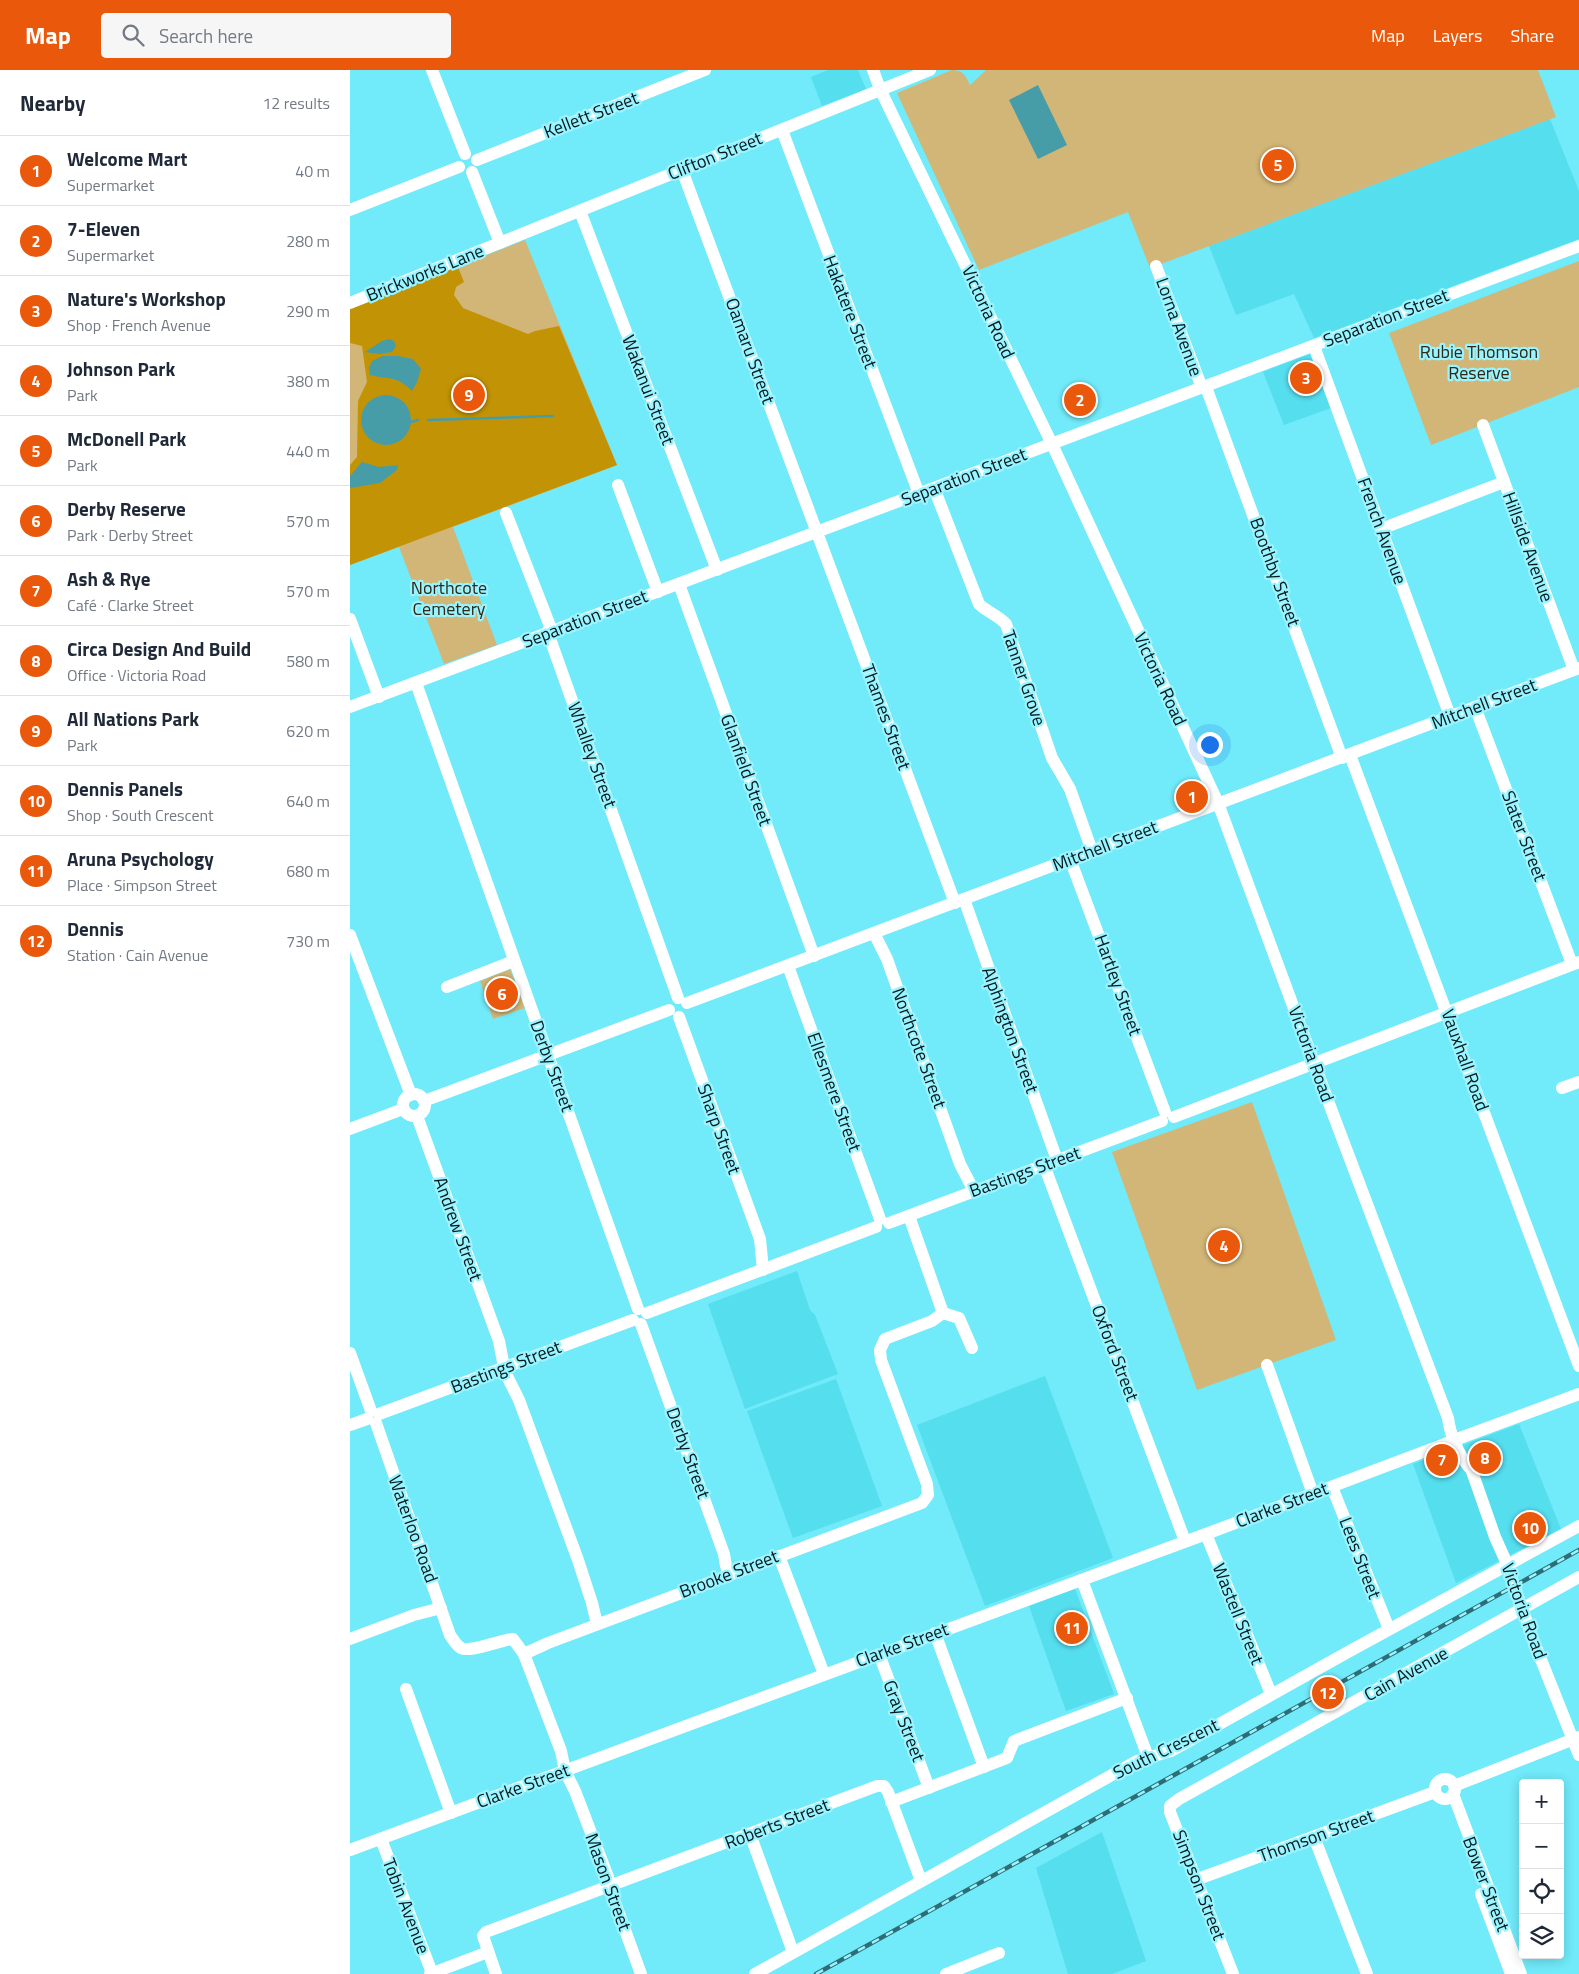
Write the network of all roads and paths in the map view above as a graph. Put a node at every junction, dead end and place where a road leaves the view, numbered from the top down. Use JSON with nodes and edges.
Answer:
{"nodes":[{"id":1,"x":432,"y":70,"type":"edge"},
{"id":2,"x":705,"y":70,"type":"edge"},
{"id":3,"x":873,"y":70,"type":"edge"},
{"id":4,"x":930,"y":70,"type":"edge"},
{"id":5,"x":880,"y":89,"type":"junction"},
{"id":6,"x":782,"y":130,"type":"junction"},
{"id":7,"x":465,"y":154,"type":"junction"},
{"id":8,"x":477,"y":160,"type":"junction"},
{"id":9,"x":459,"y":167,"type":"junction"},
{"id":10,"x":682,"y":170,"type":"junction"},
{"id":11,"x":472,"y":172,"type":"junction"},
{"id":12,"x":350,"y":210,"type":"edge"},
{"id":13,"x":580,"y":211,"type":"junction"},
{"id":14,"x":500,"y":243,"type":"junction"},
{"id":15,"x":1579,"y":246,"type":"edge"},
{"id":16,"x":1156,"y":266,"type":"dead end"},
{"id":17,"x":350,"y":303,"type":"edge"},
{"id":18,"x":1314,"y":346,"type":"junction"},
{"id":19,"x":1204,"y":387,"type":"junction"},
{"id":20,"x":1483,"y":425,"type":"dead end"},
{"id":21,"x":1052,"y":444,"type":"junction"},
{"id":22,"x":1504,"y":482,"type":"junction"},
{"id":23,"x":618,"y":485,"type":"dead end"},
{"id":24,"x":934,"y":488,"type":"junction"},
{"id":25,"x":919,"y":494,"type":"junction"},
{"id":26,"x":506,"y":513,"type":"dead end"},
{"id":27,"x":1381,"y":529,"type":"junction"},
{"id":28,"x":818,"y":532,"type":"junction"},
{"id":29,"x":716,"y":570,"type":"junction"},
{"id":30,"x":679,"y":584,"type":"junction"},
{"id":31,"x":658,"y":592,"type":"junction"},
{"id":32,"x":350,"y":619,"type":"edge"},
{"id":33,"x":548,"y":633,"type":"junction"},
{"id":34,"x":1577,"y":669,"type":"edge"},
{"id":35,"x":416,"y":683,"type":"junction"},
{"id":36,"x":379,"y":697,"type":"junction"},
{"id":37,"x":350,"y":707,"type":"edge"},
{"id":38,"x":1475,"y":707,"type":"junction"},
{"id":39,"x":1450,"y":716,"type":"junction"},
{"id":40,"x":1346,"y":756,"type":"junction"},
{"id":41,"x":1218,"y":803,"type":"junction"},
{"id":42,"x":1092,"y":851,"type":"junction"},
{"id":43,"x":1070,"y":859,"type":"junction"},
{"id":44,"x":959,"y":901,"type":"junction"},
{"id":45,"x":874,"y":933,"type":"junction"},
{"id":46,"x":350,"y":935,"type":"edge"},
{"id":47,"x":814,"y":956,"type":"junction"},
{"id":48,"x":514,"y":961,"type":"junction"},
{"id":49,"x":1576,"y":963,"type":"edge"},
{"id":50,"x":788,"y":966,"type":"junction"},
{"id":51,"x":447,"y":986,"type":"dead end"},
{"id":52,"x":683,"y":1001,"type":"junction"},
{"id":53,"x":1447,"y":1011,"type":"junction"},
{"id":54,"x":674,"y":1014,"type":"junction"},
{"id":55,"x":548,"y":1056,"type":"junction"},
{"id":56,"x":1314,"y":1063,"type":"junction"},
{"id":57,"x":1579,"y":1082,"type":"edge"},
{"id":58,"x":1562,"y":1088,"type":"dead end"},
{"id":59,"x":411,"y":1095,"type":"junction"},
{"id":60,"x":424,"y":1101,"type":"junction"},
{"id":61,"x":403,"y":1109,"type":"junction"},
{"id":62,"x":417,"y":1116,"type":"junction"},
{"id":63,"x":1167,"y":1117,"type":"junction"},
{"id":64,"x":350,"y":1129,"type":"edge"},
{"id":65,"x":1057,"y":1160,"type":"junction"},
{"id":66,"x":1044,"y":1165,"type":"junction"},
{"id":67,"x":970,"y":1193,"type":"junction"},
{"id":68,"x":908,"y":1216,"type":"junction"},
{"id":69,"x":882,"y":1223,"type":"junction"},
{"id":70,"x":760,"y":1240,"type":"junction"},
{"id":71,"x":776,"y":1265,"type":"junction"},
{"id":72,"x":763,"y":1270,"type":"junction"},
{"id":73,"x":943,"y":1313,"type":"junction"},
{"id":74,"x":640,"y":1316,"type":"junction"},
{"id":75,"x":972,"y":1348,"type":"dead end"},
{"id":76,"x":350,"y":1352,"type":"edge"},
{"id":77,"x":1267,"y":1364,"type":"dead end"},
{"id":78,"x":507,"y":1366,"type":"junction"},
{"id":79,"x":1579,"y":1366,"type":"edge"},
{"id":80,"x":1579,"y":1394,"type":"edge"},
{"id":81,"x":373,"y":1417,"type":"junction"},
{"id":82,"x":350,"y":1425,"type":"edge"},
{"id":83,"x":1457,"y":1439,"type":"junction"},
{"id":84,"x":1332,"y":1487,"type":"junction"},
{"id":85,"x":1314,"y":1494,"type":"junction"},
{"id":86,"x":1579,"y":1526,"type":"edge"},
{"id":87,"x":1206,"y":1534,"type":"junction"},
{"id":88,"x":1185,"y":1541,"type":"junction"},
{"id":89,"x":779,"y":1556,"type":"junction"},
{"id":90,"x":1507,"y":1566,"type":"junction"},
{"id":91,"x":732,"y":1573,"type":"junction"},
{"id":92,"x":1579,"y":1577,"type":"edge"},
{"id":93,"x":1082,"y":1580,"type":"junction"},
{"id":94,"x":440,"y":1606,"type":"junction"},
{"id":95,"x":1524,"y":1610,"type":"junction"},
{"id":96,"x":600,"y":1623,"type":"junction"},
{"id":97,"x":1389,"y":1629,"type":"junction"},
{"id":98,"x":936,"y":1633,"type":"junction"},
{"id":99,"x":350,"y":1639,"type":"edge"},
{"id":100,"x":521,"y":1645,"type":"junction"},
{"id":101,"x":878,"y":1654,"type":"junction"},
{"id":102,"x":824,"y":1674,"type":"junction"},
{"id":103,"x":406,"y":1689,"type":"dead end"},
{"id":104,"x":1271,"y":1694,"type":"junction"},
{"id":105,"x":1127,"y":1698,"type":"junction"},
{"id":106,"x":1576,"y":1738,"type":"edge"},
{"id":107,"x":1579,"y":1755,"type":"edge"},
{"id":108,"x":1148,"y":1757,"type":"junction"},
{"id":109,"x":984,"y":1767,"type":"junction"},
{"id":110,"x":568,"y":1770,"type":"junction"},
{"id":111,"x":929,"y":1788,"type":"junction"},
{"id":112,"x":1447,"y":1793,"type":"junction"},
{"id":113,"x":1180,"y":1799,"type":"joint"},
{"id":114,"x":891,"y":1802,"type":"junction"},
{"id":115,"x":450,"y":1813,"type":"junction"},
{"id":116,"x":750,"y":1834,"type":"junction"},
{"id":117,"x":1314,"y":1837,"type":"junction"},
{"id":118,"x":381,"y":1839,"type":"junction"},
{"id":119,"x":350,"y":1850,"type":"edge"},
{"id":120,"x":1198,"y":1880,"type":"junction"},
{"id":121,"x":921,"y":1881,"type":"junction"},
{"id":122,"x":610,"y":1886,"type":"junction"},
{"id":123,"x":488,"y":1952,"type":"junction"},
{"id":124,"x":793,"y":1952,"type":"junction"},
{"id":125,"x":999,"y":1953,"type":"dead end"},
{"id":126,"x":431,"y":1974,"type":"edge"},
{"id":127,"x":496,"y":1974,"type":"edge"},
{"id":128,"x":642,"y":1974,"type":"edge"},
{"id":129,"x":755,"y":1974,"type":"edge"},
{"id":130,"x":946,"y":1974,"type":"edge"},
{"id":131,"x":1233,"y":1974,"type":"edge"},
{"id":132,"x":1367,"y":1974,"type":"edge"},
{"id":133,"x":1511,"y":1974,"type":"edge"},
{"id":134,"x":1521,"y":1974,"type":"edge"}],
"edges":[{"from":1,"to":7,"type":"street"},
{"from":2,"to":8,"type":"street","name":"Kellett Street"},
{"from":3,"to":5,"type":"street","name":"Victoria Road"},
{"from":4,"to":5,"type":"street","name":"Clifton Street"},
{"from":5,"to":6,"type":"street","name":"Clifton Street"},
{"from":5,"to":21,"type":"street","name":"Victoria Road"},
{"from":6,"to":10,"type":"street","name":"Clifton Street"},
{"from":6,"to":25,"type":"street","name":"Hakatere Street"},
{"from":7,"to":8,"type":"street"},
{"from":7,"to":9,"type":"street"},
{"from":8,"to":11,"type":"street"},
{"from":9,"to":11,"type":"street"},
{"from":9,"to":12,"type":"street"},
{"from":10,"to":13,"type":"street","name":"Clifton Street"},
{"from":10,"to":28,"type":"street","name":"Oamaru Street"},
{"from":11,"to":14,"type":"street"},
{"from":13,"to":14,"type":"street","name":"Clifton Street"},
{"from":13,"to":29,"type":"street","name":"Wakanui Street"},
{"from":14,"to":17,"type":"street","name":"Brickworks Lane"},
{"from":15,"to":18,"type":"street","name":"Separation Street"},
{"from":16,"to":19,"type":"street","name":"Lorna Avenue"},
{"from":18,"to":19,"type":"street","name":"Separation Street"},
{"from":18,"to":27,"type":"street","name":"French Avenue"},
{"from":19,"to":21,"type":"street","name":"Separation Street"},
{"from":19,"to":40,"type":"street","name":"Boothby Street"},
{"from":20,"to":22,"type":"street","name":"Hillside Avenue"},
{"from":21,"to":24,"type":"street","name":"Separation Street"},
{"from":21,"to":41,"type":"street","name":"Victoria Road"},
{"from":22,"to":27,"type":"street"},
{"from":22,"to":34,"type":"street","name":"Hillside Avenue"},
{"from":23,"to":31,"type":"street"},
{"from":24,"to":25,"type":"street","name":"Separation Street"},
{"from":24,"to":42,"type":"street","name":"Tanner Grove"},
{"from":25,"to":28,"type":"street","name":"Separation Street"},
{"from":26,"to":33,"type":"street","name":"Whalley Street"},
{"from":27,"to":39,"type":"street","name":"French Avenue"},
{"from":28,"to":29,"type":"street","name":"Separation Street"},
{"from":28,"to":44,"type":"street","name":"Thames Street"},
{"from":29,"to":30,"type":"street","name":"Separation Street"},
{"from":30,"to":31,"type":"street","name":"Separation Street"},
{"from":30,"to":47,"type":"street","name":"Glanfield Street"},
{"from":31,"to":33,"type":"street","name":"Separation Street"},
{"from":32,"to":36,"type":"street"},
{"from":33,"to":35,"type":"street","name":"Separation Street"},
{"from":33,"to":52,"type":"street","name":"Whalley Street"},
{"from":34,"to":38,"type":"street","name":"Mitchell Street"},
{"from":35,"to":36,"type":"street","name":"Separation Street"},
{"from":35,"to":48,"type":"street","name":"Derby Street"},
{"from":36,"to":37,"type":"street","name":"Separation Street"},
{"from":38,"to":39,"type":"street","name":"Mitchell Street"},
{"from":38,"to":49,"type":"street","name":"Slater Street"},
{"from":39,"to":40,"type":"street","name":"Mitchell Street"},
{"from":40,"to":41,"type":"street","name":"Mitchell Street"},
{"from":40,"to":53,"type":"street","name":"Vauxhall Road"},
{"from":41,"to":42,"type":"street","name":"Mitchell Street"},
{"from":41,"to":56,"type":"street","name":"Victoria Road"},
{"from":42,"to":43,"type":"street","name":"Mitchell Street"},
{"from":43,"to":44,"type":"street","name":"Mitchell Street"},
{"from":43,"to":63,"type":"street","name":"Hartley Street"},
{"from":44,"to":45,"type":"street","name":"Mitchell Street"},
{"from":44,"to":65,"type":"street","name":"Alphington Street"},
{"from":45,"to":47,"type":"street","name":"Mitchell Street"},
{"from":45,"to":67,"type":"street","name":"Northcote Street"},
{"from":46,"to":59,"type":"street"},
{"from":47,"to":50,"type":"street","name":"Mitchell Street"},
{"from":48,"to":51,"type":"street"},
{"from":48,"to":55,"type":"street","name":"Derby Street"},
{"from":49,"to":53,"type":"street","name":"Bastings Street"},
{"from":50,"to":52,"type":"street","name":"Mitchell Street"},
{"from":50,"to":69,"type":"street","name":"Ellesmere Street"},
{"from":52,"to":54,"type":"street"},
{"from":53,"to":56,"type":"street","name":"Bastings Street"},
{"from":53,"to":79,"type":"street","name":"Vauxhall Road"},
{"from":54,"to":55,"type":"street"},
{"from":54,"to":70,"type":"street","name":"Sharp Street"},
{"from":55,"to":60,"type":"street"},
{"from":55,"to":74,"type":"street","name":"Derby Street"},
{"from":56,"to":63,"type":"street","name":"Bastings Street"},
{"from":56,"to":83,"type":"street","name":"Victoria Road"},
{"from":57,"to":58,"type":"street"},
{"from":59,"to":60,"type":"street"},
{"from":59,"to":61,"type":"street"},
{"from":60,"to":62,"type":"street"},
{"from":61,"to":62,"type":"street"},
{"from":61,"to":64,"type":"street"},
{"from":62,"to":78,"type":"street","name":"Andrew Street"},
{"from":63,"to":65,"type":"street","name":"Bastings Street"},
{"from":65,"to":66,"type":"street","name":"Bastings Street"},
{"from":66,"to":67,"type":"street","name":"Bastings Street"},
{"from":66,"to":88,"type":"street","name":"Oxford Street"},
{"from":67,"to":68,"type":"street","name":"Bastings Street"},
{"from":68,"to":69,"type":"street","name":"Bastings Street"},
{"from":68,"to":73,"type":"street"},
{"from":69,"to":71,"type":"street","name":"Bastings Street"},
{"from":70,"to":71,"type":"street","name":"Sharp Street"},
{"from":70,"to":72,"type":"street","name":"Sharp Street"},
{"from":71,"to":72,"type":"street","name":"Bastings Street"},
{"from":72,"to":74,"type":"street","name":"Bastings Street"},
{"from":73,"to":75,"type":"street"},
{"from":73,"to":89,"type":"street","name":"Brooke Street"},
{"from":74,"to":78,"type":"street","name":"Bastings Street"},
{"from":74,"to":91,"type":"street","name":"Derby Street"},
{"from":76,"to":81,"type":"street","name":"Waterloo Road"},
{"from":77,"to":85,"type":"street"},
{"from":78,"to":81,"type":"street","name":"Bastings Street"},
{"from":78,"to":96,"type":"street","name":"Andrew Street"},
{"from":80,"to":83,"type":"street","name":"Clarke Street"},
{"from":81,"to":82,"type":"street","name":"Bastings Street"},
{"from":81,"to":94,"type":"street","name":"Waterloo Road"},
{"from":83,"to":84,"type":"street","name":"Clarke Street"},
{"from":83,"to":90,"type":"street","name":"Victoria Road"},
{"from":84,"to":85,"type":"street","name":"Clarke Street"},
{"from":84,"to":97,"type":"street","name":"Lees Street"},
{"from":85,"to":87,"type":"street","name":"Clarke Street"},
{"from":86,"to":90,"type":"street","name":"South Crescent"},
{"from":87,"to":88,"type":"street","name":"Clarke Street"},
{"from":87,"to":104,"type":"street","name":"Wastell Street"},
{"from":88,"to":93,"type":"street","name":"Clarke Street"},
{"from":89,"to":91,"type":"street","name":"Brooke Street"},
{"from":89,"to":102,"type":"street"},
{"from":90,"to":95,"type":"street","name":"Victoria Road"},
{"from":90,"to":97,"type":"street","name":"South Crescent"},
{"from":91,"to":96,"type":"street","name":"Brooke Street"},
{"from":92,"to":95,"type":"street","name":"Cain Avenue"},
{"from":93,"to":98,"type":"street","name":"Clarke Street"},
{"from":93,"to":105,"type":"street"},
{"from":94,"to":99,"type":"street"},
{"from":94,"to":100,"type":"street","name":"Waterloo Road"},
{"from":95,"to":106,"type":"street","name":"Victoria Road"},
{"from":95,"to":113,"type":"street","name":"Cain Avenue"},
{"from":96,"to":100,"type":"street","name":"Brooke Street"},
{"from":97,"to":104,"type":"street","name":"South Crescent"},
{"from":98,"to":101,"type":"street","name":"Clarke Street"},
{"from":98,"to":109,"type":"street"},
{"from":100,"to":110,"type":"street","name":"Mason Street"},
{"from":101,"to":102,"type":"street","name":"Clarke Street"},
{"from":101,"to":111,"type":"street","name":"Gray Street"},
{"from":102,"to":110,"type":"street","name":"Clarke Street"},
{"from":103,"to":115,"type":"street"},
{"from":104,"to":108,"type":"street","name":"South Crescent"},
{"from":105,"to":108,"type":"street"},
{"from":105,"to":109,"type":"street"},
{"from":106,"to":107,"type":"street","name":"Victoria Road"},
{"from":106,"to":112,"type":"street","name":"Thomson Street"},
{"from":108,"to":121,"type":"street","name":"South Crescent"},
{"from":109,"to":111,"type":"street"},
{"from":110,"to":115,"type":"street","name":"Clarke Street"},
{"from":110,"to":122,"type":"street","name":"Mason Street"},
{"from":111,"to":114,"type":"street"},
{"from":112,"to":117,"type":"street","name":"Thomson Street"},
{"from":112,"to":133,"type":"street","name":"Bower Street"},
{"from":112,"to":134,"type":"street","name":"Bower Street"},
{"from":113,"to":120,"type":"street","name":"Simpson Street"},
{"from":114,"to":116,"type":"street","name":"Roberts Street"},
{"from":114,"to":121,"type":"street"},
{"from":115,"to":118,"type":"street","name":"Clarke Street"},
{"from":116,"to":122,"type":"street","name":"Roberts Street"},
{"from":116,"to":124,"type":"street"},
{"from":117,"to":120,"type":"street","name":"Thomson Street"},
{"from":117,"to":132,"type":"street"},
{"from":118,"to":119,"type":"street","name":"Clarke Street"},
{"from":118,"to":126,"type":"street","name":"Tobin Avenue"},
{"from":120,"to":131,"type":"street","name":"Simpson Street"},
{"from":121,"to":124,"type":"street","name":"South Crescent"},
{"from":122,"to":123,"type":"street","name":"Roberts Street"},
{"from":122,"to":128,"type":"street","name":"Mason Street"},
{"from":123,"to":126,"type":"street"},
{"from":123,"to":127,"type":"street"},
{"from":124,"to":129,"type":"street","name":"South Crescent"},
{"from":125,"to":130,"type":"street"}]}
